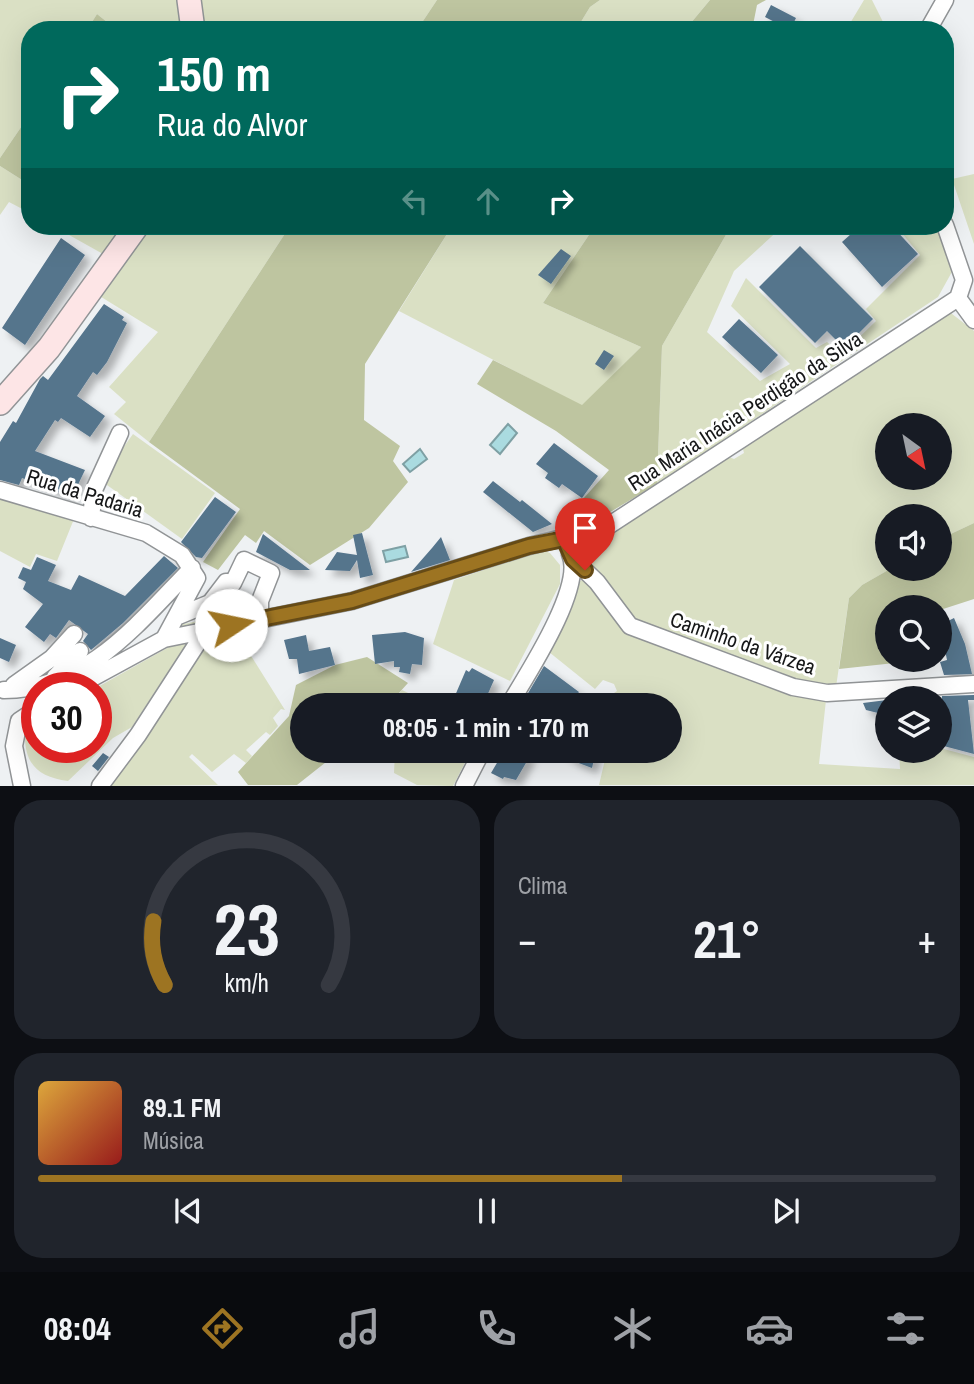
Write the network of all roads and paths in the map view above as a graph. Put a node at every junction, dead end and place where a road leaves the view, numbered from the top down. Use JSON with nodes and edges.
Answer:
{"nodes":[{"id":1,"x":189,"y":0,"type":"edge"},
{"id":2,"x":945,"y":0,"type":"edge"},
{"id":3,"x":192,"y":21,"type":"edge"},
{"id":4,"x":933,"y":21,"type":"edge"},
{"id":5,"x":131,"y":235,"type":"edge"},
{"id":6,"x":948,"y":235,"type":"edge"},
{"id":7,"x":958,"y":298,"type":"junction"},
{"id":8,"x":974,"y":320,"type":"edge"},
{"id":9,"x":0,"y":403,"type":"edge"},
{"id":10,"x":120,"y":433,"type":"dead end"},
{"id":11,"x":0,"y":490,"type":"edge"},
{"id":12,"x":92,"y":518,"type":"junction"},
{"id":13,"x":564,"y":539,"type":"junction"},
{"id":14,"x":573,"y":559,"type":"junction"},
{"id":15,"x":192,"y":568,"type":"junction"},
{"id":16,"x":176,"y":617,"type":"junction"},
{"id":17,"x":260,"y":619,"type":"junction"},
{"id":18,"x":206,"y":629,"type":"junction"},
{"id":19,"x":74,"y":634,"type":"dead end"},
{"id":20,"x":164,"y":639,"type":"junction"},
{"id":21,"x":80,"y":651,"type":"dead end"},
{"id":22,"x":60,"y":672,"type":"edge"},
{"id":23,"x":78,"y":672,"type":"edge"},
{"id":24,"x":103,"y":672,"type":"edge"},
{"id":25,"x":974,"y":684,"type":"edge"},
{"id":26,"x":21,"y":690,"type":"edge"},
{"id":27,"x":2,"y":692,"type":"edge"},
{"id":28,"x":516,"y":693,"type":"edge"},
{"id":29,"x":21,"y":720,"type":"edge"},
{"id":30,"x":476,"y":763,"type":"edge"},
{"id":31,"x":22,"y":786,"type":"edge"},
{"id":32,"x":100,"y":786,"type":"edge"},
{"id":33,"x":464,"y":786,"type":"edge"}],
"edges":[{"from":1,"to":3,"type":"street"},
{"from":2,"to":4,"type":"street"},
{"from":5,"to":9,"type":"street"},
{"from":6,"to":7,"type":"street"},
{"from":7,"to":8,"type":"street"},
{"from":7,"to":13,"type":"street","name":"Rua Maria Inácia Perdigão da Silva"},
{"from":10,"to":12,"type":"street"},
{"from":11,"to":12,"type":"street","name":"Rua da Padaria"},
{"from":12,"to":15,"type":"street","name":"Rua da Padaria"},
{"from":13,"to":14,"type":"street"},
{"from":13,"to":17,"type":"street","name":"Rua Maria Inácia Perdigão da Silva"},
{"from":14,"to":25,"type":"street","name":"Caminho da Várzea"},
{"from":14,"to":28,"type":"street"},
{"from":15,"to":16,"type":"street"},
{"from":15,"to":23,"type":"street"},
{"from":16,"to":17,"type":"street"},
{"from":16,"to":20,"type":"street"},
{"from":17,"to":18,"type":"street","name":"Rua Maria Inácia Perdigão da Silva"},
{"from":18,"to":20,"type":"street","name":"Rua Maria Inácia Perdigão da Silva"},
{"from":18,"to":32,"type":"street"},
{"from":19,"to":27,"type":"street"},
{"from":20,"to":24,"type":"street","name":"Rua Maria Inácia Perdigão da Silva"},
{"from":21,"to":22,"type":"street"},
{"from":26,"to":27,"type":"street"},
{"from":29,"to":31,"type":"street"},
{"from":30,"to":33,"type":"street"}]}
